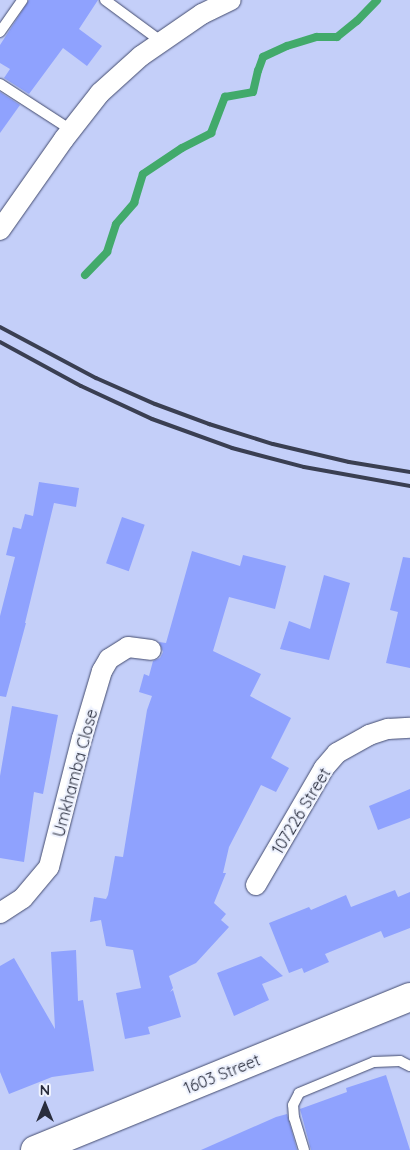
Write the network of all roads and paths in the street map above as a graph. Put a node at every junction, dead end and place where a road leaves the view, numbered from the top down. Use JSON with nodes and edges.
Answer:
{"nodes":[{"id":1,"x":22,"y":0,"type":"edge"},
{"id":2,"x":105,"y":0,"type":"edge"},
{"id":3,"x":231,"y":0,"type":"edge"},
{"id":4,"x":198,"y":7,"type":"edge"},
{"id":5,"x":0,"y":32,"type":"edge"},
{"id":6,"x":162,"y":42,"type":"junction"},
{"id":7,"x":0,"y":84,"type":"edge"},
{"id":8,"x":71,"y":130,"type":"junction"},
{"id":9,"x":0,"y":230,"type":"edge"},
{"id":10,"x":151,"y":650,"type":"dead end"},
{"id":11,"x":410,"y":728,"type":"edge"},
{"id":12,"x":256,"y":885,"type":"dead end"},
{"id":13,"x":0,"y":913,"type":"edge"},
{"id":14,"x":410,"y":997,"type":"edge"},
{"id":15,"x":410,"y":1066,"type":"edge"},
{"id":16,"x":35,"y":1150,"type":"edge"},
{"id":17,"x":304,"y":1150,"type":"edge"}],
"edges":[{"from":1,"to":5,"type":"lane"},
{"from":2,"to":6,"type":"lane"},
{"from":3,"to":4,"type":"street"},
{"from":4,"to":6,"type":"street"},
{"from":6,"to":8,"type":"street"},
{"from":7,"to":8,"type":"lane"},
{"from":8,"to":9,"type":"street"},
{"from":10,"to":13,"type":"street","name":"Umkhamba Close"},
{"from":11,"to":12,"type":"street","name":"107226 Street"},
{"from":14,"to":16,"type":"street","name":"1603 Street"},
{"from":15,"to":17,"type":"lane"}]}
